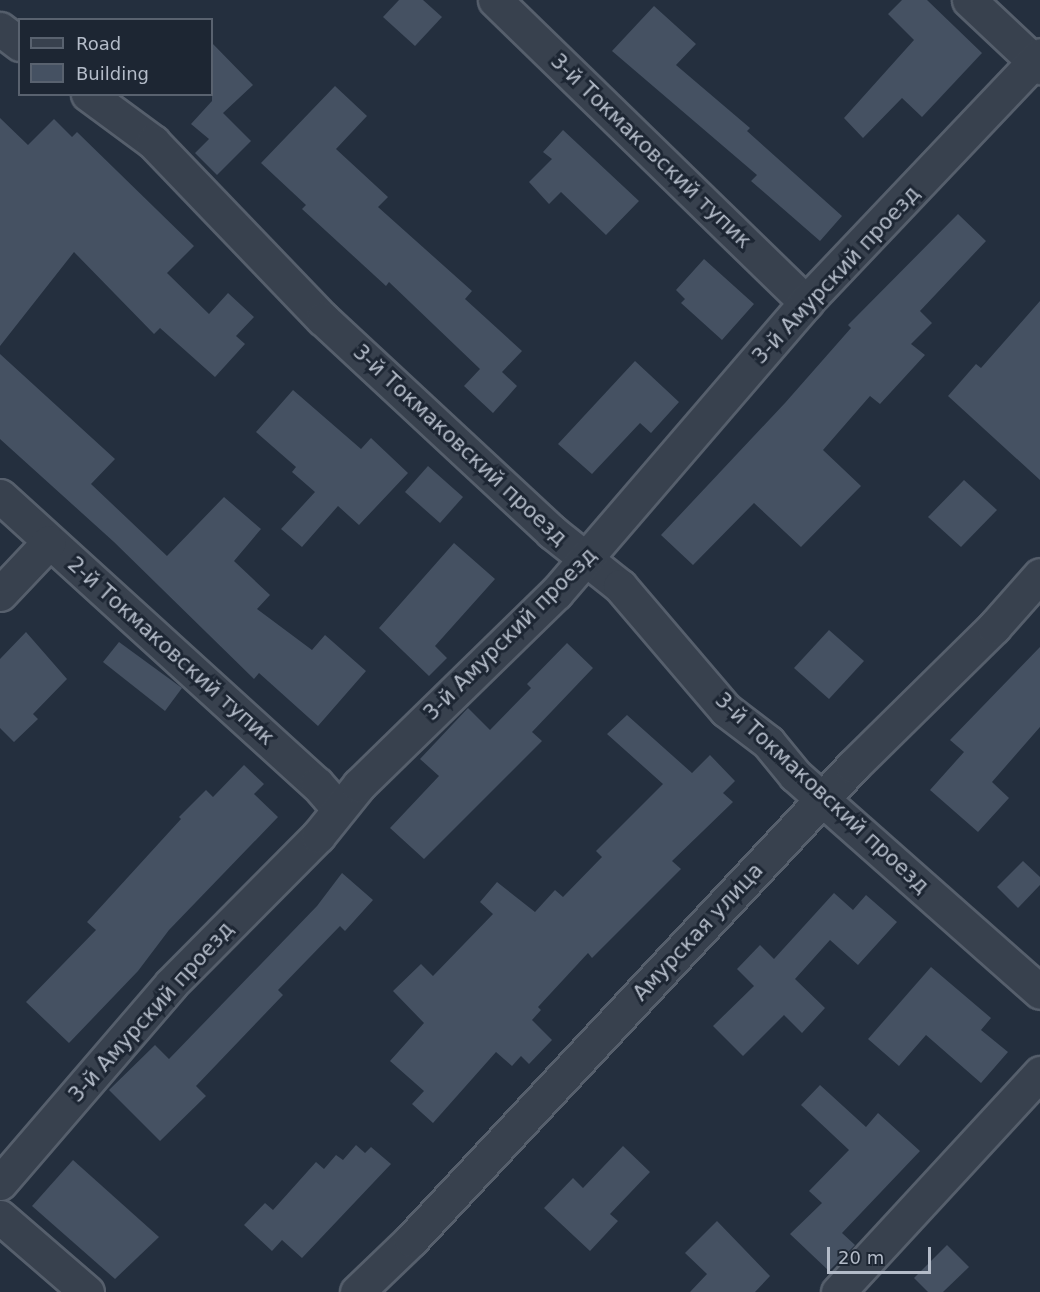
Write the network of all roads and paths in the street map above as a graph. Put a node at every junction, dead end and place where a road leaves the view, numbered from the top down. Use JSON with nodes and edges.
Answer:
{"nodes":[{"id":1,"x":495,"y":0,"type":"edge"},
{"id":2,"x":969,"y":0,"type":"edge"},
{"id":3,"x":0,"y":29,"type":"edge"},
{"id":4,"x":18,"y":42,"type":"edge"},
{"id":5,"x":1038,"y":61,"type":"edge"},
{"id":6,"x":91,"y":96,"type":"edge"},
{"id":7,"x":806,"y":302,"type":"junction"},
{"id":8,"x":0,"y":496,"type":"edge"},
{"id":9,"x":49,"y":542,"type":"junction"},
{"id":10,"x":587,"y":560,"type":"junction"},
{"id":11,"x":1040,"y":575,"type":"edge"},
{"id":12,"x":0,"y":594,"type":"edge"},
{"id":13,"x":823,"y":800,"type":"junction"},
{"id":14,"x":339,"y":809,"type":"junction"},
{"id":15,"x":1040,"y":992,"type":"edge"},
{"id":16,"x":1040,"y":1073,"type":"edge"},
{"id":17,"x":0,"y":1183,"type":"edge"},
{"id":18,"x":0,"y":1217,"type":"edge"},
{"id":19,"x":87,"y":1292,"type":"edge"},
{"id":20,"x":357,"y":1292,"type":"edge"},
{"id":21,"x":838,"y":1292,"type":"edge"}],
"edges":[{"from":1,"to":7,"type":"street","name":"3-й Токмаковский тупик"},
{"from":2,"to":5,"type":"street"},
{"from":3,"to":4,"type":"street"},
{"from":5,"to":7,"type":"street","name":"3-й Амурский проезд"},
{"from":6,"to":10,"type":"street","name":"3-й Токмаковский проезд"},
{"from":7,"to":10,"type":"street","name":"3-й Амурский проезд"},
{"from":8,"to":9,"type":"street","name":"2-й Токмаковский тупик"},
{"from":9,"to":12,"type":"street"},
{"from":9,"to":14,"type":"street","name":"2-й Токмаковский тупик"},
{"from":10,"to":13,"type":"street","name":"3-й Токмаковский проезд"},
{"from":10,"to":14,"type":"street","name":"3-й Амурский проезд"},
{"from":11,"to":13,"type":"street","name":"Амурская улица"},
{"from":13,"to":15,"type":"street","name":"3-й Токмаковский проезд"},
{"from":13,"to":20,"type":"street","name":"Амурская улица"},
{"from":14,"to":17,"type":"street","name":"3-й Амурский проезд"},
{"from":16,"to":21,"type":"street"},
{"from":18,"to":19,"type":"street"}]}
